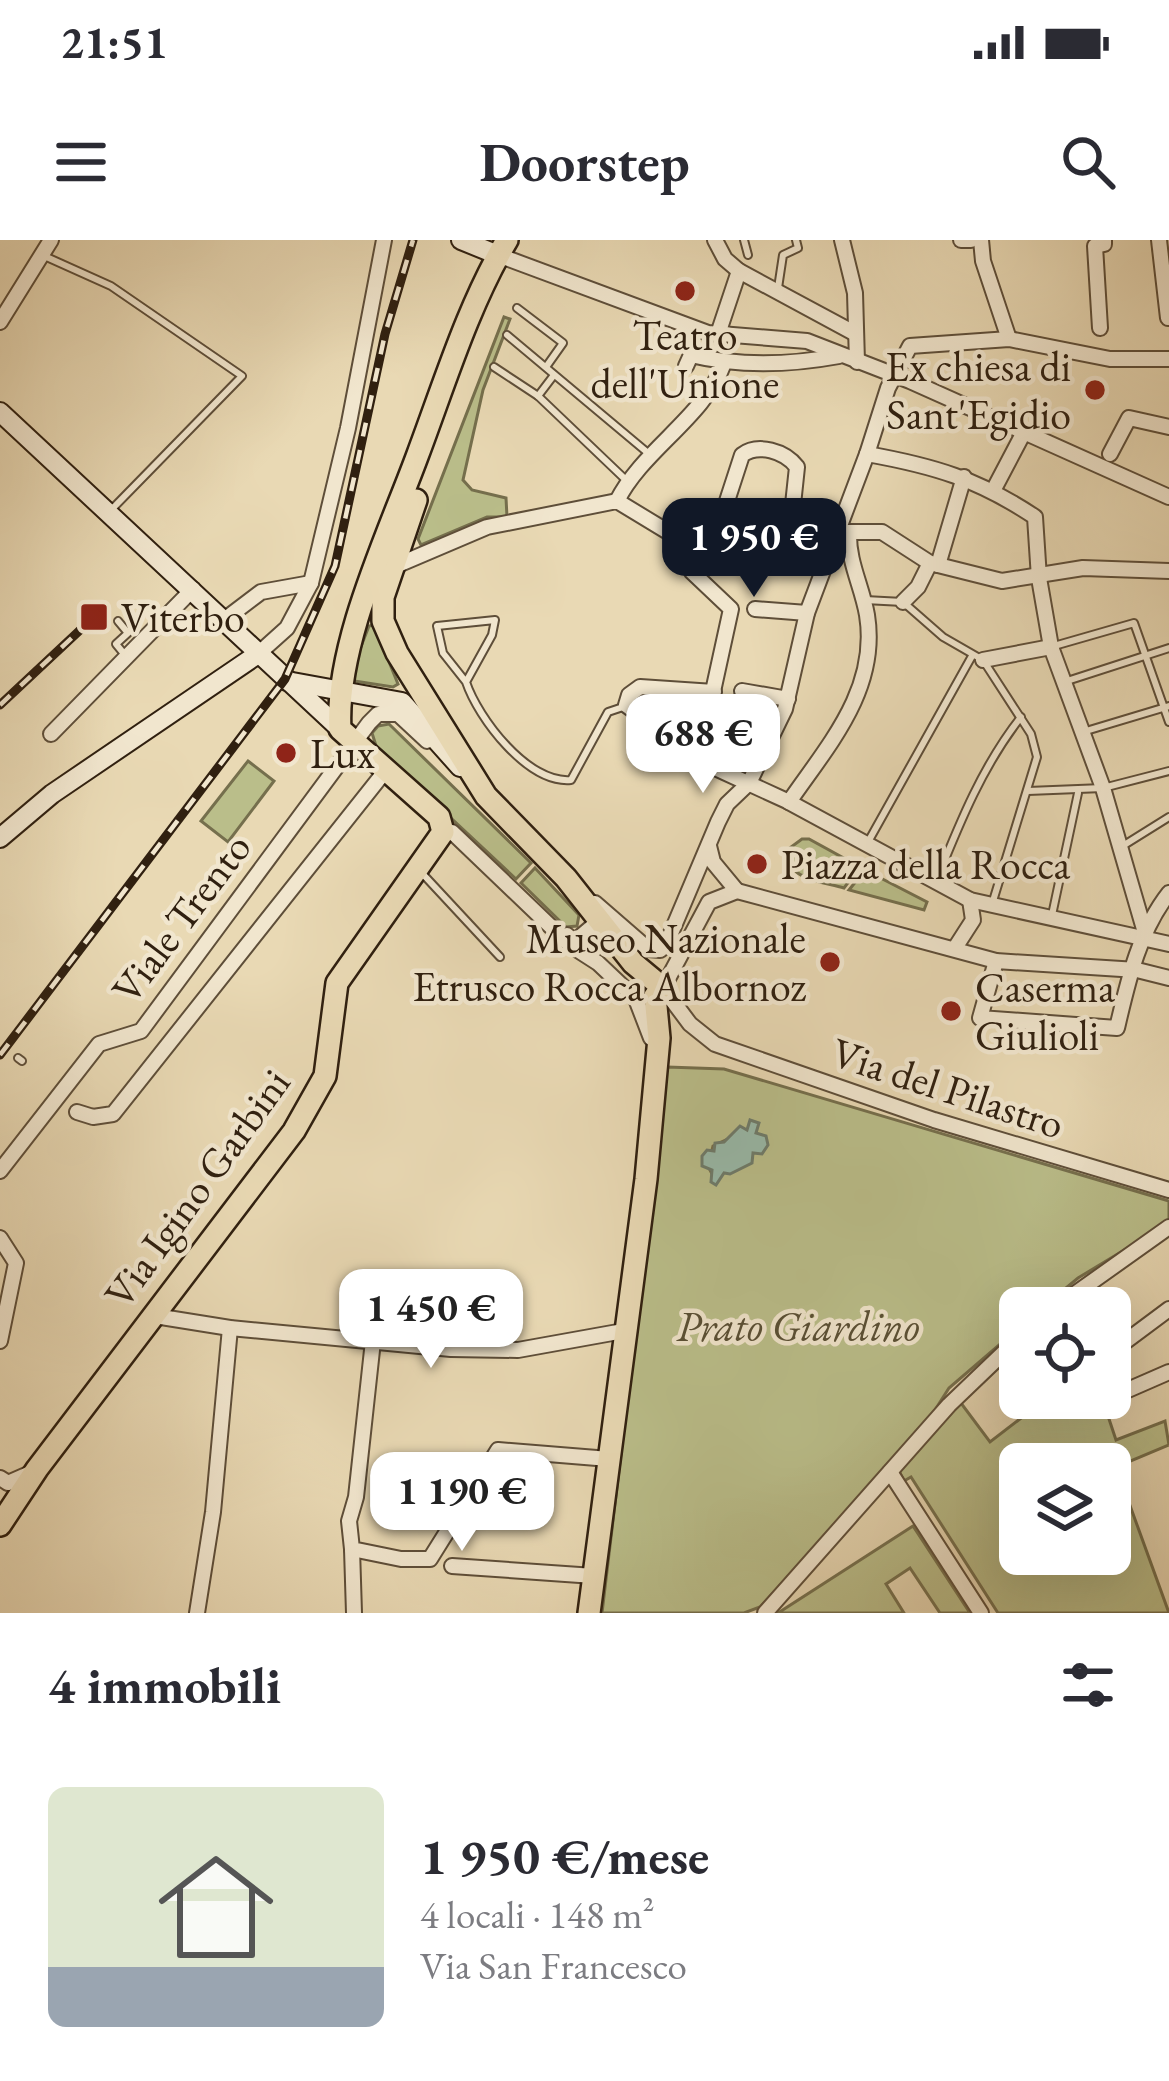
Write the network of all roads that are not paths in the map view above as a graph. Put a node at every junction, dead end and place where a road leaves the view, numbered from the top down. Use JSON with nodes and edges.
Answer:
{"nodes":[{"id":1,"x":51,"y":240,"type":"edge"},
{"id":2,"x":384,"y":240,"type":"edge"},
{"id":3,"x":460,"y":240,"type":"edge"},
{"id":4,"x":715,"y":240,"type":"edge"},
{"id":5,"x":744,"y":240,"type":"edge"},
{"id":6,"x":796,"y":240,"type":"edge"},
{"id":7,"x":842,"y":240,"type":"edge"},
{"id":8,"x":961,"y":240,"type":"edge"},
{"id":9,"x":971,"y":240,"type":"edge"},
{"id":10,"x":981,"y":240,"type":"edge"},
{"id":11,"x":1104,"y":240,"type":"edge"},
{"id":12,"x":1159,"y":240,"type":"edge"},
{"id":13,"x":502,"y":248,"type":"edge"},
{"id":14,"x":41,"y":255,"type":"junction"},
{"id":15,"x":748,"y":255,"type":"dead end"},
{"id":16,"x":745,"y":272,"type":"junction"},
{"id":17,"x":777,"y":291,"type":"junction"},
{"id":18,"x":517,"y":308,"type":"dead end"},
{"id":19,"x":1168,"y":318,"type":"edge"},
{"id":20,"x":0,"y":322,"type":"edge"},
{"id":21,"x":1100,"y":328,"type":"dead end"},
{"id":22,"x":856,"y":332,"type":"junction"},
{"id":23,"x":713,"y":333,"type":"junction"},
{"id":24,"x":507,"y":335,"type":"dead end"},
{"id":25,"x":1009,"y":339,"type":"junction"},
{"id":26,"x":839,"y":356,"type":"junction"},
{"id":27,"x":1169,"y":359,"type":"edge"},
{"id":28,"x":857,"y":362,"type":"junction"},
{"id":29,"x":724,"y":363,"type":"junction"},
{"id":30,"x":686,"y":366,"type":"dead end"},
{"id":31,"x":494,"y":367,"type":"dead end"},
{"id":32,"x":546,"y":367,"type":"junction"},
{"id":33,"x":555,"y":374,"type":"junction"},
{"id":34,"x":894,"y":375,"type":"junction"},
{"id":35,"x":538,"y":396,"type":"junction"},
{"id":36,"x":0,"y":412,"type":"edge"},
{"id":37,"x":1169,"y":427,"type":"edge"},
{"id":38,"x":1024,"y":432,"type":"junction"},
{"id":39,"x":867,"y":454,"type":"junction"},
{"id":40,"x":1110,"y":454,"type":"dead end"},
{"id":41,"x":650,"y":455,"type":"junction"},
{"id":42,"x":964,"y":477,"type":"junction"},
{"id":43,"x":627,"y":481,"type":"junction"},
{"id":44,"x":994,"y":489,"type":"junction"},
{"id":45,"x":1169,"y":497,"type":"edge"},
{"id":46,"x":617,"y":501,"type":"junction"},
{"id":47,"x":110,"y":511,"type":"junction"},
{"id":48,"x":792,"y":514,"type":"junction"},
{"id":49,"x":837,"y":533,"type":"junction"},
{"id":50,"x":780,"y":536,"type":"junction"},
{"id":51,"x":678,"y":538,"type":"junction"},
{"id":52,"x":714,"y":542,"type":"junction"},
{"id":53,"x":934,"y":564,"type":"junction"},
{"id":54,"x":393,"y":567,"type":"junction"},
{"id":55,"x":1169,"y":571,"type":"edge"},
{"id":56,"x":1039,"y":578,"type":"junction"},
{"id":57,"x":311,"y":584,"type":"junction"},
{"id":58,"x":193,"y":589,"type":"junction"},
{"id":59,"x":864,"y":600,"type":"junction"},
{"id":60,"x":903,"y":602,"type":"junction"},
{"id":61,"x":755,"y":609,"type":"dead end"},
{"id":62,"x":807,"y":613,"type":"junction"},
{"id":63,"x":224,"y":620,"type":"junction"},
{"id":64,"x":118,"y":621,"type":"dead end"},
{"id":65,"x":353,"y":640,"type":"junction"},
{"id":66,"x":1051,"y":647,"type":"junction"},
{"id":67,"x":1169,"y":648,"type":"edge"},
{"id":68,"x":258,"y":654,"type":"junction"},
{"id":69,"x":1145,"y":655,"type":"junction"},
{"id":70,"x":128,"y":658,"type":"junction"},
{"id":71,"x":978,"y":658,"type":"junction"},
{"id":72,"x":295,"y":681,"type":"junction"},
{"id":73,"x":466,"y":682,"type":"junction"},
{"id":74,"x":1064,"y":682,"type":"junction"},
{"id":75,"x":339,"y":688,"type":"junction"},
{"id":76,"x":715,"y":688,"type":"junction"},
{"id":77,"x":742,"y":691,"type":"dead end"},
{"id":78,"x":788,"y":699,"type":"junction"},
{"id":79,"x":626,"y":706,"type":"junction"},
{"id":80,"x":1167,"y":706,"type":"edge"},
{"id":81,"x":1021,"y":717,"type":"junction"},
{"id":82,"x":1169,"y":722,"type":"edge"},
{"id":83,"x":369,"y":723,"type":"junction"},
{"id":84,"x":1082,"y":733,"type":"junction"},
{"id":85,"x":51,"y":734,"type":"dead end"},
{"id":86,"x":347,"y":735,"type":"junction"},
{"id":87,"x":698,"y":760,"type":"junction"},
{"id":88,"x":379,"y":764,"type":"junction"},
{"id":89,"x":1169,"y":771,"type":"edge"},
{"id":90,"x":749,"y":783,"type":"junction"},
{"id":91,"x":1103,"y":788,"type":"junction"},
{"id":92,"x":1028,"y":791,"type":"junction"},
{"id":93,"x":1078,"y":791,"type":"junction"},
{"id":94,"x":487,"y":796,"type":"junction"},
{"id":95,"x":789,"y":802,"type":"junction"},
{"id":96,"x":1169,"y":817,"type":"edge"},
{"id":97,"x":441,"y":824,"type":"junction"},
{"id":98,"x":0,"y":838,"type":"edge"},
{"id":99,"x":866,"y":845,"type":"junction"},
{"id":100,"x":709,"y":846,"type":"junction"},
{"id":101,"x":1121,"y":847,"type":"junction"},
{"id":102,"x":418,"y":868,"type":"junction"},
{"id":103,"x":566,"y":878,"type":"junction"},
{"id":104,"x":935,"y":882,"type":"junction"},
{"id":105,"x":737,"y":891,"type":"junction"},
{"id":106,"x":1169,"y":892,"type":"edge"},
{"id":107,"x":970,"y":900,"type":"junction"},
{"id":108,"x":992,"y":904,"type":"junction"},
{"id":109,"x":1044,"y":916,"type":"junction"},
{"id":110,"x":599,"y":921,"type":"junction"},
{"id":111,"x":1146,"y":937,"type":"junction"},
{"id":112,"x":1169,"y":944,"type":"edge"},
{"id":113,"x":955,"y":948,"type":"junction"},
{"id":114,"x":500,"y":957,"type":"dead end"},
{"id":115,"x":996,"y":961,"type":"junction"},
{"id":116,"x":1130,"y":970,"type":"junction"},
{"id":117,"x":1169,"y":978,"type":"edge"},
{"id":118,"x":663,"y":988,"type":"junction"},
{"id":119,"x":656,"y":1061,"type":"junction"},
{"id":120,"x":77,"y":1112,"type":"dead end"},
{"id":121,"x":0,"y":1171,"type":"edge"},
{"id":122,"x":1169,"y":1190,"type":"edge"},
{"id":123,"x":1169,"y":1227,"type":"edge"},
{"id":124,"x":0,"y":1238,"type":"edge"},
{"id":125,"x":1085,"y":1287,"type":"edge"},
{"id":126,"x":1169,"y":1309,"type":"edge"},
{"id":127,"x":154,"y":1316,"type":"junction"},
{"id":128,"x":230,"y":1328,"type":"junction"},
{"id":129,"x":628,"y":1330,"type":"junction"},
{"id":130,"x":1131,"y":1337,"type":"edge"},
{"id":131,"x":373,"y":1340,"type":"junction"},
{"id":132,"x":0,"y":1341,"type":"edge"},
{"id":133,"x":999,"y":1357,"type":"edge"},
{"id":134,"x":1169,"y":1372,"type":"edge"},
{"id":135,"x":1131,"y":1389,"type":"edge"},
{"id":136,"x":608,"y":1459,"type":"junction"},
{"id":137,"x":37,"y":1469,"type":"junction"},
{"id":138,"x":890,"y":1472,"type":"junction"},
{"id":139,"x":0,"y":1478,"type":"edge"},
{"id":140,"x":0,"y":1526,"type":"edge"},
{"id":141,"x":352,"y":1549,"type":"junction"},
{"id":142,"x":452,"y":1566,"type":"dead end"},
{"id":143,"x":594,"y":1576,"type":"junction"},
{"id":144,"x":197,"y":1613,"type":"edge"},
{"id":145,"x":354,"y":1613,"type":"edge"},
{"id":146,"x":589,"y":1613,"type":"edge"},
{"id":147,"x":765,"y":1613,"type":"edge"},
{"id":148,"x":981,"y":1613,"type":"edge"}],
"edges":[{"from":1,"to":14,"type":"street"},
{"from":2,"to":57,"type":"street"},
{"from":3,"to":13,"type":"main road"},
{"from":4,"to":16,"type":"street"},
{"from":5,"to":15,"type":"lane"},
{"from":6,"to":17,"type":"lane"},
{"from":7,"to":22,"type":"street"},
{"from":8,"to":9,"type":"street"},
{"from":10,"to":25,"type":"street"},
{"from":11,"to":21,"type":"street"},
{"from":12,"to":19,"type":"street"},
{"from":13,"to":23,"type":"street"},
{"from":13,"to":54,"type":"main road"},
{"from":13,"to":65,"type":"main road"},
{"from":14,"to":20,"type":"street"},
{"from":14,"to":47,"type":"lane"},
{"from":16,"to":17,"type":"street"},
{"from":16,"to":23,"type":"street"},
{"from":17,"to":22,"type":"street"},
{"from":18,"to":32,"type":"lane"},
{"from":22,"to":28,"type":"street"},
{"from":23,"to":26,"type":"street"},
{"from":24,"to":32,"type":"lane"},
{"from":25,"to":27,"type":"street"},
{"from":25,"to":34,"type":"street"},
{"from":26,"to":28,"type":"street"},
{"from":26,"to":29,"type":"street"},
{"from":28,"to":34,"type":"street"},
{"from":29,"to":30,"type":"street"},
{"from":29,"to":41,"type":"street"},
{"from":31,"to":35,"type":"lane"},
{"from":32,"to":33,"type":"lane"},
{"from":33,"to":35,"type":"lane"},
{"from":33,"to":41,"type":"lane"},
{"from":34,"to":38,"type":"street"},
{"from":34,"to":39,"type":"street"},
{"from":35,"to":43,"type":"lane"},
{"from":36,"to":47,"type":"main road"},
{"from":37,"to":40,"type":"street"},
{"from":38,"to":44,"type":"street"},
{"from":38,"to":45,"type":"street"},
{"from":39,"to":42,"type":"street"},
{"from":39,"to":49,"type":"street"},
{"from":41,"to":43,"type":"street"},
{"from":42,"to":44,"type":"street"},
{"from":42,"to":53,"type":"street"},
{"from":43,"to":46,"type":"street"},
{"from":44,"to":56,"type":"street"},
{"from":46,"to":51,"type":"street"},
{"from":46,"to":54,"type":"street"},
{"from":47,"to":58,"type":"main road"},
{"from":48,"to":49,"type":"street"},
{"from":48,"to":50,"type":"street"},
{"from":48,"to":52,"type":"street"},
{"from":49,"to":50,"type":"street"},
{"from":49,"to":53,"type":"street"},
{"from":49,"to":59,"type":"street"},
{"from":49,"to":62,"type":"street"},
{"from":50,"to":52,"type":"street"},
{"from":51,"to":52,"type":"street"},
{"from":51,"to":76,"type":"street"},
{"from":53,"to":56,"type":"street"},
{"from":53,"to":60,"type":"street"},
{"from":54,"to":94,"type":"main road"},
{"from":55,"to":56,"type":"street"},
{"from":56,"to":66,"type":"street"},
{"from":57,"to":63,"type":"street"},
{"from":57,"to":68,"type":"street"},
{"from":58,"to":63,"type":"main road"},
{"from":58,"to":70,"type":"street"},
{"from":59,"to":60,"type":"lane"},
{"from":59,"to":95,"type":"street"},
{"from":60,"to":71,"type":"lane"},
{"from":61,"to":62,"type":"street"},
{"from":62,"to":78,"type":"street"},
{"from":63,"to":68,"type":"main road"},
{"from":64,"to":70,"type":"lane"},
{"from":65,"to":72,"type":"main road"},
{"from":65,"to":75,"type":"main road"},
{"from":66,"to":69,"type":"lane"},
{"from":66,"to":71,"type":"street"},
{"from":66,"to":74,"type":"street"},
{"from":67,"to":69,"type":"lane"},
{"from":68,"to":72,"type":"main road"},
{"from":68,"to":98,"type":"main road"},
{"from":69,"to":74,"type":"lane"},
{"from":69,"to":80,"type":"lane"},
{"from":70,"to":85,"type":"street"},
{"from":71,"to":81,"type":"lane"},
{"from":71,"to":99,"type":"lane"},
{"from":72,"to":75,"type":"main road"},
{"from":72,"to":86,"type":"main road"},
{"from":73,"to":73,"type":"lane"},
{"from":73,"to":79,"type":"lane"},
{"from":74,"to":84,"type":"street"},
{"from":75,"to":86,"type":"main road"},
{"from":75,"to":94,"type":"main road"},
{"from":76,"to":79,"type":"street"},
{"from":76,"to":87,"type":"street"},
{"from":77,"to":78,"type":"street"},
{"from":78,"to":90,"type":"street"},
{"from":79,"to":87,"type":"street"},
{"from":80,"to":82,"type":"lane"},
{"from":80,"to":84,"type":"lane"},
{"from":81,"to":92,"type":"lane"},
{"from":81,"to":104,"type":"lane"},
{"from":83,"to":86,"type":"street","name":"Viale Trento"},
{"from":83,"to":88,"type":"street"},
{"from":83,"to":94,"type":"street"},
{"from":84,"to":91,"type":"street"},
{"from":86,"to":88,"type":"main road"},
{"from":86,"to":121,"type":"street","name":"Viale Trento"},
{"from":87,"to":90,"type":"street"},
{"from":88,"to":97,"type":"main road"},
{"from":88,"to":120,"type":"street","name":"Viale Trento"},
{"from":89,"to":91,"type":"lane"},
{"from":90,"to":95,"type":"street"},
{"from":90,"to":100,"type":"street"},
{"from":91,"to":93,"type":"lane"},
{"from":91,"to":101,"type":"street"},
{"from":92,"to":93,"type":"lane"},
{"from":92,"to":108,"type":"lane"},
{"from":93,"to":109,"type":"lane"},
{"from":94,"to":103,"type":"main road"},
{"from":95,"to":99,"type":"street"},
{"from":96,"to":101,"type":"lane"},
{"from":97,"to":102,"type":"main road","name":"Via Igino Garbini"},
{"from":97,"to":110,"type":"street"},
{"from":97,"to":119,"type":"street"},
{"from":99,"to":104,"type":"street"},
{"from":100,"to":103,"type":"street"},
{"from":100,"to":105,"type":"street"},
{"from":101,"to":111,"type":"street"},
{"from":102,"to":114,"type":"lane"},
{"from":102,"to":127,"type":"main road","name":"Via Igino Garbini"},
{"from":103,"to":110,"type":"main road"},
{"from":104,"to":107,"type":"street"},
{"from":105,"to":113,"type":"street"},
{"from":105,"to":118,"type":"street"},
{"from":106,"to":111,"type":"street"},
{"from":107,"to":108,"type":"street"},
{"from":107,"to":113,"type":"street"},
{"from":108,"to":109,"type":"street"},
{"from":109,"to":111,"type":"street"},
{"from":110,"to":118,"type":"main road"},
{"from":111,"to":112,"type":"street"},
{"from":111,"to":116,"type":"street"},
{"from":113,"to":115,"type":"street"},
{"from":115,"to":116,"type":"street"},
{"from":115,"to":116,"type":"street"},
{"from":116,"to":117,"type":"street"},
{"from":118,"to":119,"type":"main road"},
{"from":118,"to":122,"type":"street","name":"Via del Pilastro"},
{"from":119,"to":129,"type":"main road"},
{"from":123,"to":125,"type":"street"},
{"from":124,"to":132,"type":"street"},
{"from":126,"to":130,"type":"street"},
{"from":127,"to":128,"type":"street"},
{"from":127,"to":137,"type":"main road","name":"Via Igino Garbini"},
{"from":128,"to":131,"type":"street"},
{"from":128,"to":144,"type":"street"},
{"from":129,"to":131,"type":"street"},
{"from":129,"to":136,"type":"main road"},
{"from":131,"to":141,"type":"street"},
{"from":133,"to":138,"type":"street"},
{"from":134,"to":135,"type":"street"},
{"from":136,"to":141,"type":"street"},
{"from":136,"to":143,"type":"main road"},
{"from":137,"to":139,"type":"street"},
{"from":137,"to":140,"type":"main road","name":"Via Igino Garbini"},
{"from":138,"to":147,"type":"street"},
{"from":138,"to":148,"type":"street"},
{"from":141,"to":145,"type":"street"},
{"from":142,"to":143,"type":"street"},
{"from":143,"to":146,"type":"main road"}]}
